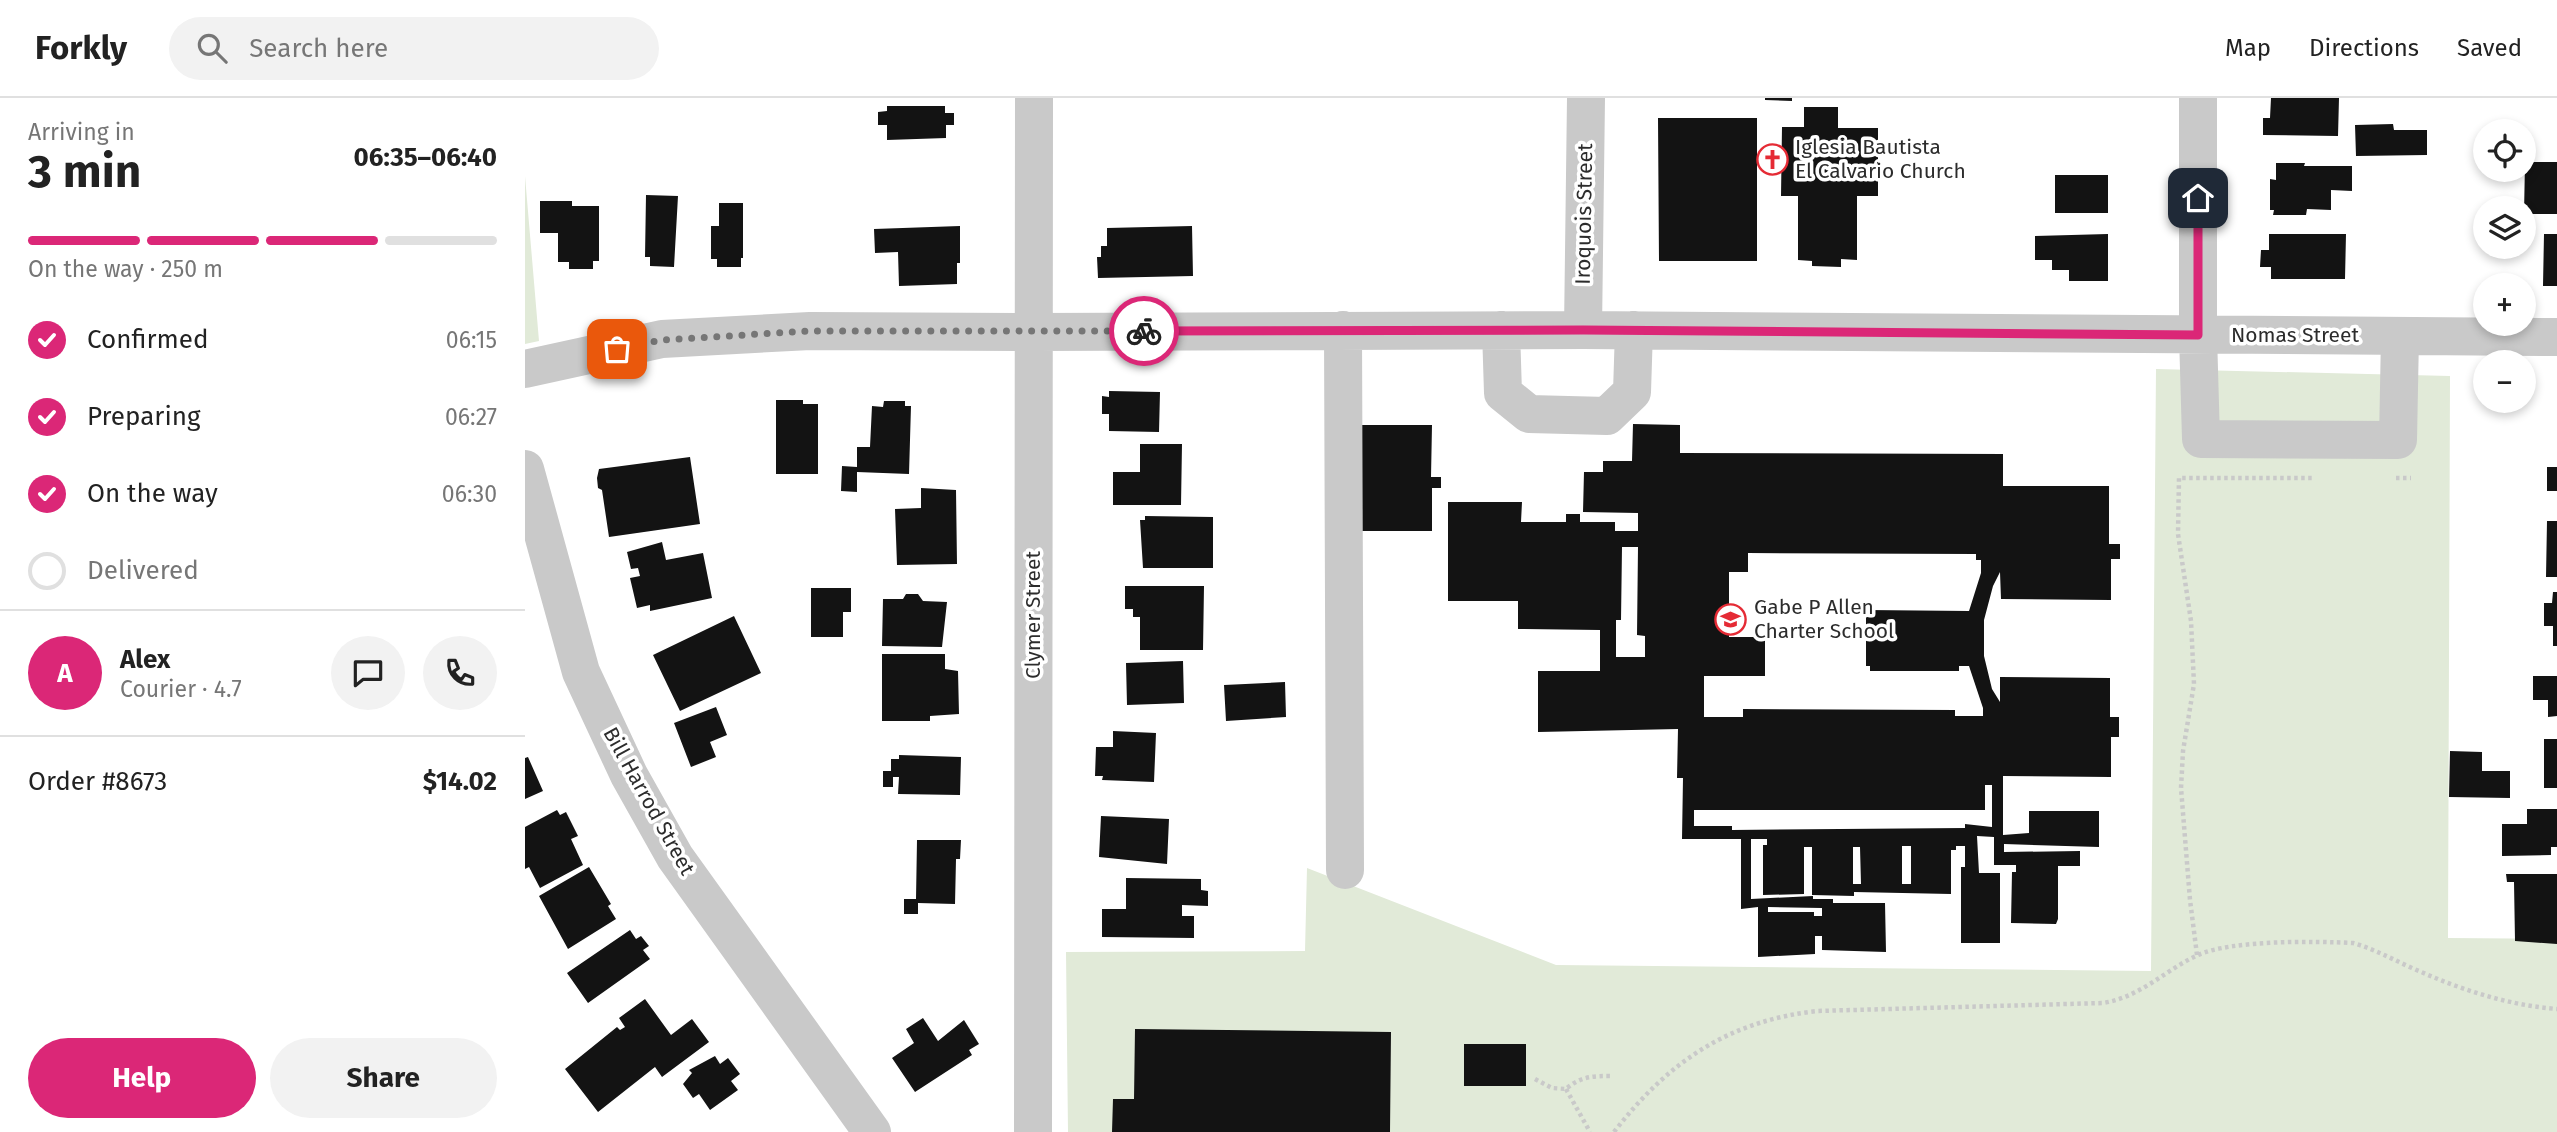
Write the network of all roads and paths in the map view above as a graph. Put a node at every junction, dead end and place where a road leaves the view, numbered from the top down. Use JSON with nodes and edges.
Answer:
{"nodes":[{"id":1,"x":1034,"y":98,"type":"edge"},
{"id":2,"x":1585,"y":98,"type":"edge"},
{"id":3,"x":2198,"y":98,"type":"edge"},
{"id":4,"x":1343,"y":330,"type":"junction"},
{"id":5,"x":1501,"y":330,"type":"junction"},
{"id":6,"x":1583,"y":330,"type":"junction"},
{"id":7,"x":1634,"y":330,"type":"junction"},
{"id":8,"x":1033,"y":332,"type":"junction"},
{"id":9,"x":2198,"y":335,"type":"junction"},
{"id":10,"x":2400,"y":336,"type":"junction"},
{"id":11,"x":2557,"y":337,"type":"edge"},
{"id":12,"x":525,"y":369,"type":"edge"},
{"id":13,"x":525,"y":468,"type":"edge"},
{"id":14,"x":2318,"y":478,"type":"dead end"},
{"id":15,"x":2384,"y":478,"type":"dead end"},
{"id":16,"x":2411,"y":478,"type":"dead end"},
{"id":17,"x":1345,"y":870,"type":"dead end"},
{"id":18,"x":2197,"y":955,"type":"junction"},
{"id":19,"x":2557,"y":1009,"type":"edge"},
{"id":20,"x":1612,"y":1076,"type":"dead end"},
{"id":21,"x":1535,"y":1079,"type":"dead end"},
{"id":22,"x":1566,"y":1088,"type":"junction"},
{"id":23,"x":871,"y":1132,"type":"edge"},
{"id":24,"x":1033,"y":1132,"type":"edge"},
{"id":25,"x":1590,"y":1132,"type":"edge"},
{"id":26,"x":1614,"y":1132,"type":"edge"}],
"edges":[{"from":1,"to":8,"type":"street","name":"Clymer Street"},
{"from":2,"to":6,"type":"street","name":"Iroquois Street"},
{"from":3,"to":9,"type":"street"},
{"from":4,"to":5,"type":"street","name":"Nomas Street"},
{"from":4,"to":8,"type":"street","name":"Nomas Street"},
{"from":4,"to":17,"type":"street"},
{"from":5,"to":6,"type":"street","name":"Nomas Street"},
{"from":5,"to":7,"type":"street"},
{"from":6,"to":7,"type":"street","name":"Nomas Street"},
{"from":7,"to":9,"type":"street","name":"Nomas Street"},
{"from":8,"to":12,"type":"street","name":"Nomas Street"},
{"from":8,"to":24,"type":"street","name":"Clymer Street"},
{"from":9,"to":10,"type":"street","name":"Nomas Street"},
{"from":9,"to":10,"type":"street"},
{"from":10,"to":11,"type":"street","name":"Nomas Street"},
{"from":13,"to":23,"type":"street","name":"Bill Harrod Street"},
{"from":14,"to":18,"type":"path"},
{"from":15,"to":16,"type":"path"},
{"from":18,"to":19,"type":"path"},
{"from":18,"to":26,"type":"path"},
{"from":20,"to":22,"type":"path"},
{"from":21,"to":22,"type":"path"},
{"from":22,"to":25,"type":"path"}]}
